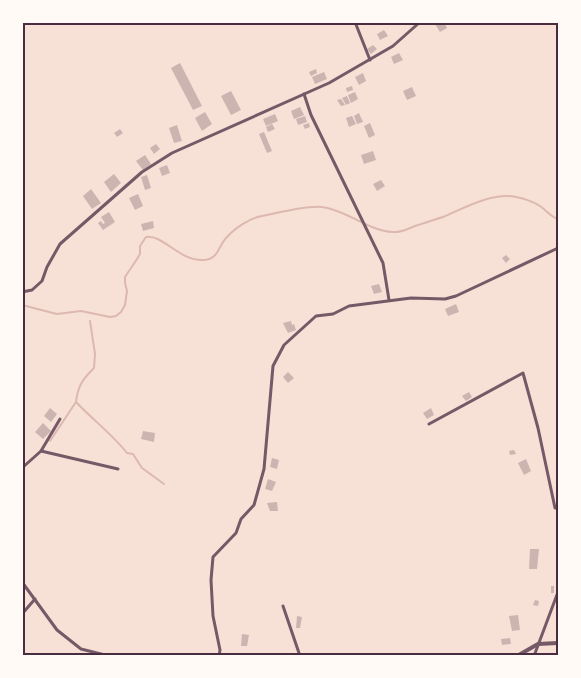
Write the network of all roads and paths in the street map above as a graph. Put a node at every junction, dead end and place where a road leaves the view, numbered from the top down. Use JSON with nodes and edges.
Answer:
{"nodes":[{"id":1,"x":355,"y":22,"type":"edge"},
{"id":2,"x":420,"y":22,"type":"edge"},
{"id":3,"x":370,"y":60,"type":"junction"},
{"id":4,"x":304,"y":94,"type":"junction"},
{"id":5,"x":558,"y":248,"type":"edge"},
{"id":6,"x":22,"y":292,"type":"edge"},
{"id":7,"x":389,"y":300,"type":"junction"},
{"id":8,"x":60,"y":419,"type":"dead end"},
{"id":9,"x":429,"y":424,"type":"dead end"},
{"id":10,"x":42,"y":451,"type":"junction"},
{"id":11,"x":22,"y":468,"type":"edge"},
{"id":12,"x":118,"y":469,"type":"dead end"},
{"id":13,"x":558,"y":508,"type":"edge"},
{"id":14,"x":22,"y":582,"type":"edge"},
{"id":15,"x":558,"y":592,"type":"edge"},
{"id":16,"x":35,"y":599,"type":"junction"},
{"id":17,"x":283,"y":606,"type":"dead end"},
{"id":18,"x":22,"y":614,"type":"edge"},
{"id":19,"x":558,"y":643,"type":"edge"},
{"id":20,"x":538,"y":644,"type":"junction"},
{"id":21,"x":109,"y":656,"type":"edge"},
{"id":22,"x":219,"y":656,"type":"edge"},
{"id":23,"x":227,"y":656,"type":"edge"},
{"id":24,"x":252,"y":656,"type":"edge"},
{"id":25,"x":300,"y":656,"type":"edge"},
{"id":26,"x":517,"y":656,"type":"edge"},
{"id":27,"x":534,"y":656,"type":"edge"}],
"edges":[{"from":1,"to":3,"type":"street"},
{"from":2,"to":3,"type":"street"},
{"from":3,"to":4,"type":"street"},
{"from":4,"to":6,"type":"street"},
{"from":4,"to":7,"type":"street"},
{"from":5,"to":7,"type":"street"},
{"from":7,"to":22,"type":"street"},
{"from":8,"to":10,"type":"street"},
{"from":9,"to":13,"type":"street"},
{"from":10,"to":11,"type":"street"},
{"from":10,"to":12,"type":"street"},
{"from":14,"to":16,"type":"street"},
{"from":15,"to":20,"type":"street"},
{"from":16,"to":18,"type":"street"},
{"from":16,"to":21,"type":"street"},
{"from":17,"to":25,"type":"street"},
{"from":19,"to":20,"type":"street"},
{"from":20,"to":26,"type":"street"},
{"from":20,"to":27,"type":"street"},
{"from":23,"to":24,"type":"street"}]}
